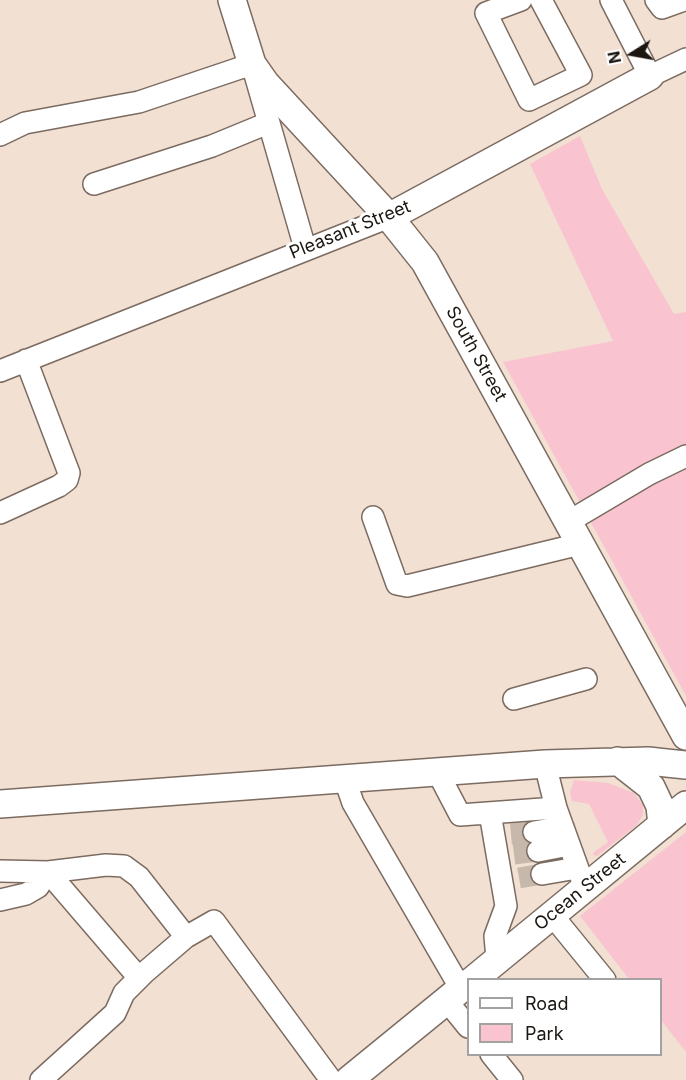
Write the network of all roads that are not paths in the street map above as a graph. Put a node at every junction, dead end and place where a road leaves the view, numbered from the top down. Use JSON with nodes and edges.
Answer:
{"nodes":[{"id":1,"x":232,"y":0,"type":"edge"},
{"id":2,"x":521,"y":0,"type":"edge"},
{"id":3,"x":541,"y":0,"type":"edge"},
{"id":4,"x":611,"y":0,"type":"edge"},
{"id":5,"x":656,"y":0,"type":"edge"},
{"id":6,"x":684,"y":0,"type":"edge"},
{"id":7,"x":686,"y":59,"type":"edge"},
{"id":8,"x":252,"y":63,"type":"junction"},
{"id":9,"x":650,"y":76,"type":"junction"},
{"id":10,"x":268,"y":123,"type":"junction"},
{"id":11,"x":0,"y":135,"type":"edge"},
{"id":12,"x":94,"y":184,"type":"dead end"},
{"id":13,"x":389,"y":217,"type":"junction"},
{"id":14,"x":305,"y":248,"type":"junction"},
{"id":15,"x":26,"y":360,"type":"junction"},
{"id":16,"x":0,"y":371,"type":"edge"},
{"id":17,"x":686,"y":456,"type":"edge"},
{"id":18,"x":0,"y":513,"type":"edge"},
{"id":19,"x":373,"y":517,"type":"dead end"},
{"id":20,"x":574,"y":533,"type":"junction"},
{"id":21,"x":586,"y":679,"type":"dead end"},
{"id":22,"x":514,"y":699,"type":"dead end"},
{"id":23,"x":686,"y":736,"type":"edge"},
{"id":24,"x":618,"y":761,"type":"junction"},
{"id":25,"x":546,"y":764,"type":"junction"},
{"id":26,"x":686,"y":765,"type":"edge"},
{"id":27,"x":436,"y":771,"type":"junction"},
{"id":28,"x":344,"y":777,"type":"junction"},
{"id":29,"x":0,"y":804,"type":"edge"},
{"id":30,"x":686,"y":805,"type":"edge"},
{"id":31,"x":490,"y":813,"type":"junction"},
{"id":32,"x":662,"y":825,"type":"junction"},
{"id":33,"x":562,"y":827,"type":"junction"},
{"id":34,"x":536,"y":841,"type":"tunnel mouth"},
{"id":35,"x":0,"y":871,"type":"edge"},
{"id":36,"x":48,"y":872,"type":"junction"},
{"id":37,"x":542,"y":874,"type":"tunnel mouth"},
{"id":38,"x":581,"y":878,"type":"junction"},
{"id":39,"x":0,"y":900,"type":"edge"},
{"id":40,"x":552,"y":915,"type":"junction"},
{"id":41,"x":186,"y":937,"type":"junction"},
{"id":42,"x":497,"y":959,"type":"junction"},
{"id":43,"x":140,"y":978,"type":"junction"},
{"id":44,"x":474,"y":978,"type":"edge"},
{"id":45,"x":603,"y":978,"type":"edge"},
{"id":46,"x":462,"y":988,"type":"edge"},
{"id":47,"x":467,"y":1020,"type":"edge"},
{"id":48,"x":493,"y":1056,"type":"edge"},
{"id":49,"x":41,"y":1080,"type":"edge"},
{"id":50,"x":331,"y":1080,"type":"edge"},
{"id":51,"x":349,"y":1080,"type":"edge"},
{"id":52,"x":512,"y":1080,"type":"edge"}],
"edges":[{"from":1,"to":8,"type":"main road","name":"South Street"},
{"from":2,"to":3,"type":"street"},
{"from":4,"to":9,"type":"street"},
{"from":5,"to":6,"type":"street"},
{"from":7,"to":9,"type":"street","name":"Pleasant Street"},
{"from":8,"to":10,"type":"street"},
{"from":8,"to":11,"type":"street"},
{"from":8,"to":13,"type":"main road","name":"South Street"},
{"from":9,"to":13,"type":"main road","name":"Pleasant Street"},
{"from":10,"to":12,"type":"street"},
{"from":10,"to":14,"type":"street"},
{"from":13,"to":14,"type":"street","name":"Pleasant Street"},
{"from":13,"to":20,"type":"main road","name":"South Street"},
{"from":14,"to":15,"type":"street","name":"Pleasant Street"},
{"from":15,"to":16,"type":"street","name":"Pleasant Street"},
{"from":15,"to":18,"type":"street"},
{"from":17,"to":20,"type":"street"},
{"from":19,"to":20,"type":"street"},
{"from":20,"to":23,"type":"main road","name":"South Street"},
{"from":21,"to":22,"type":"street"},
{"from":24,"to":25,"type":"main road"},
{"from":24,"to":26,"type":"main road"},
{"from":24,"to":32,"type":"main road"},
{"from":25,"to":27,"type":"main road"},
{"from":25,"to":33,"type":"street"},
{"from":27,"to":28,"type":"main road"},
{"from":27,"to":31,"type":"street"},
{"from":28,"to":29,"type":"main road"},
{"from":28,"to":46,"type":"street"},
{"from":30,"to":32,"type":"main road","name":"Ocean Street"},
{"from":31,"to":33,"type":"street"},
{"from":31,"to":42,"type":"street"},
{"from":32,"to":38,"type":"main road","name":"Ocean Street"},
{"from":33,"to":34,"type":"street"},
{"from":33,"to":38,"type":"street"},
{"from":35,"to":36,"type":"street"},
{"from":36,"to":39,"type":"street"},
{"from":36,"to":41,"type":"street"},
{"from":36,"to":43,"type":"street"},
{"from":37,"to":38,"type":"street"},
{"from":38,"to":40,"type":"main road","name":"Ocean Street"},
{"from":40,"to":42,"type":"main road","name":"Ocean Street"},
{"from":40,"to":45,"type":"street"},
{"from":41,"to":43,"type":"street"},
{"from":41,"to":50,"type":"street"},
{"from":42,"to":44,"type":"main road","name":"Ocean Street"},
{"from":43,"to":49,"type":"street"},
{"from":46,"to":47,"type":"street"},
{"from":46,"to":51,"type":"main road","name":"Ocean Street"},
{"from":48,"to":52,"type":"street"}]}
